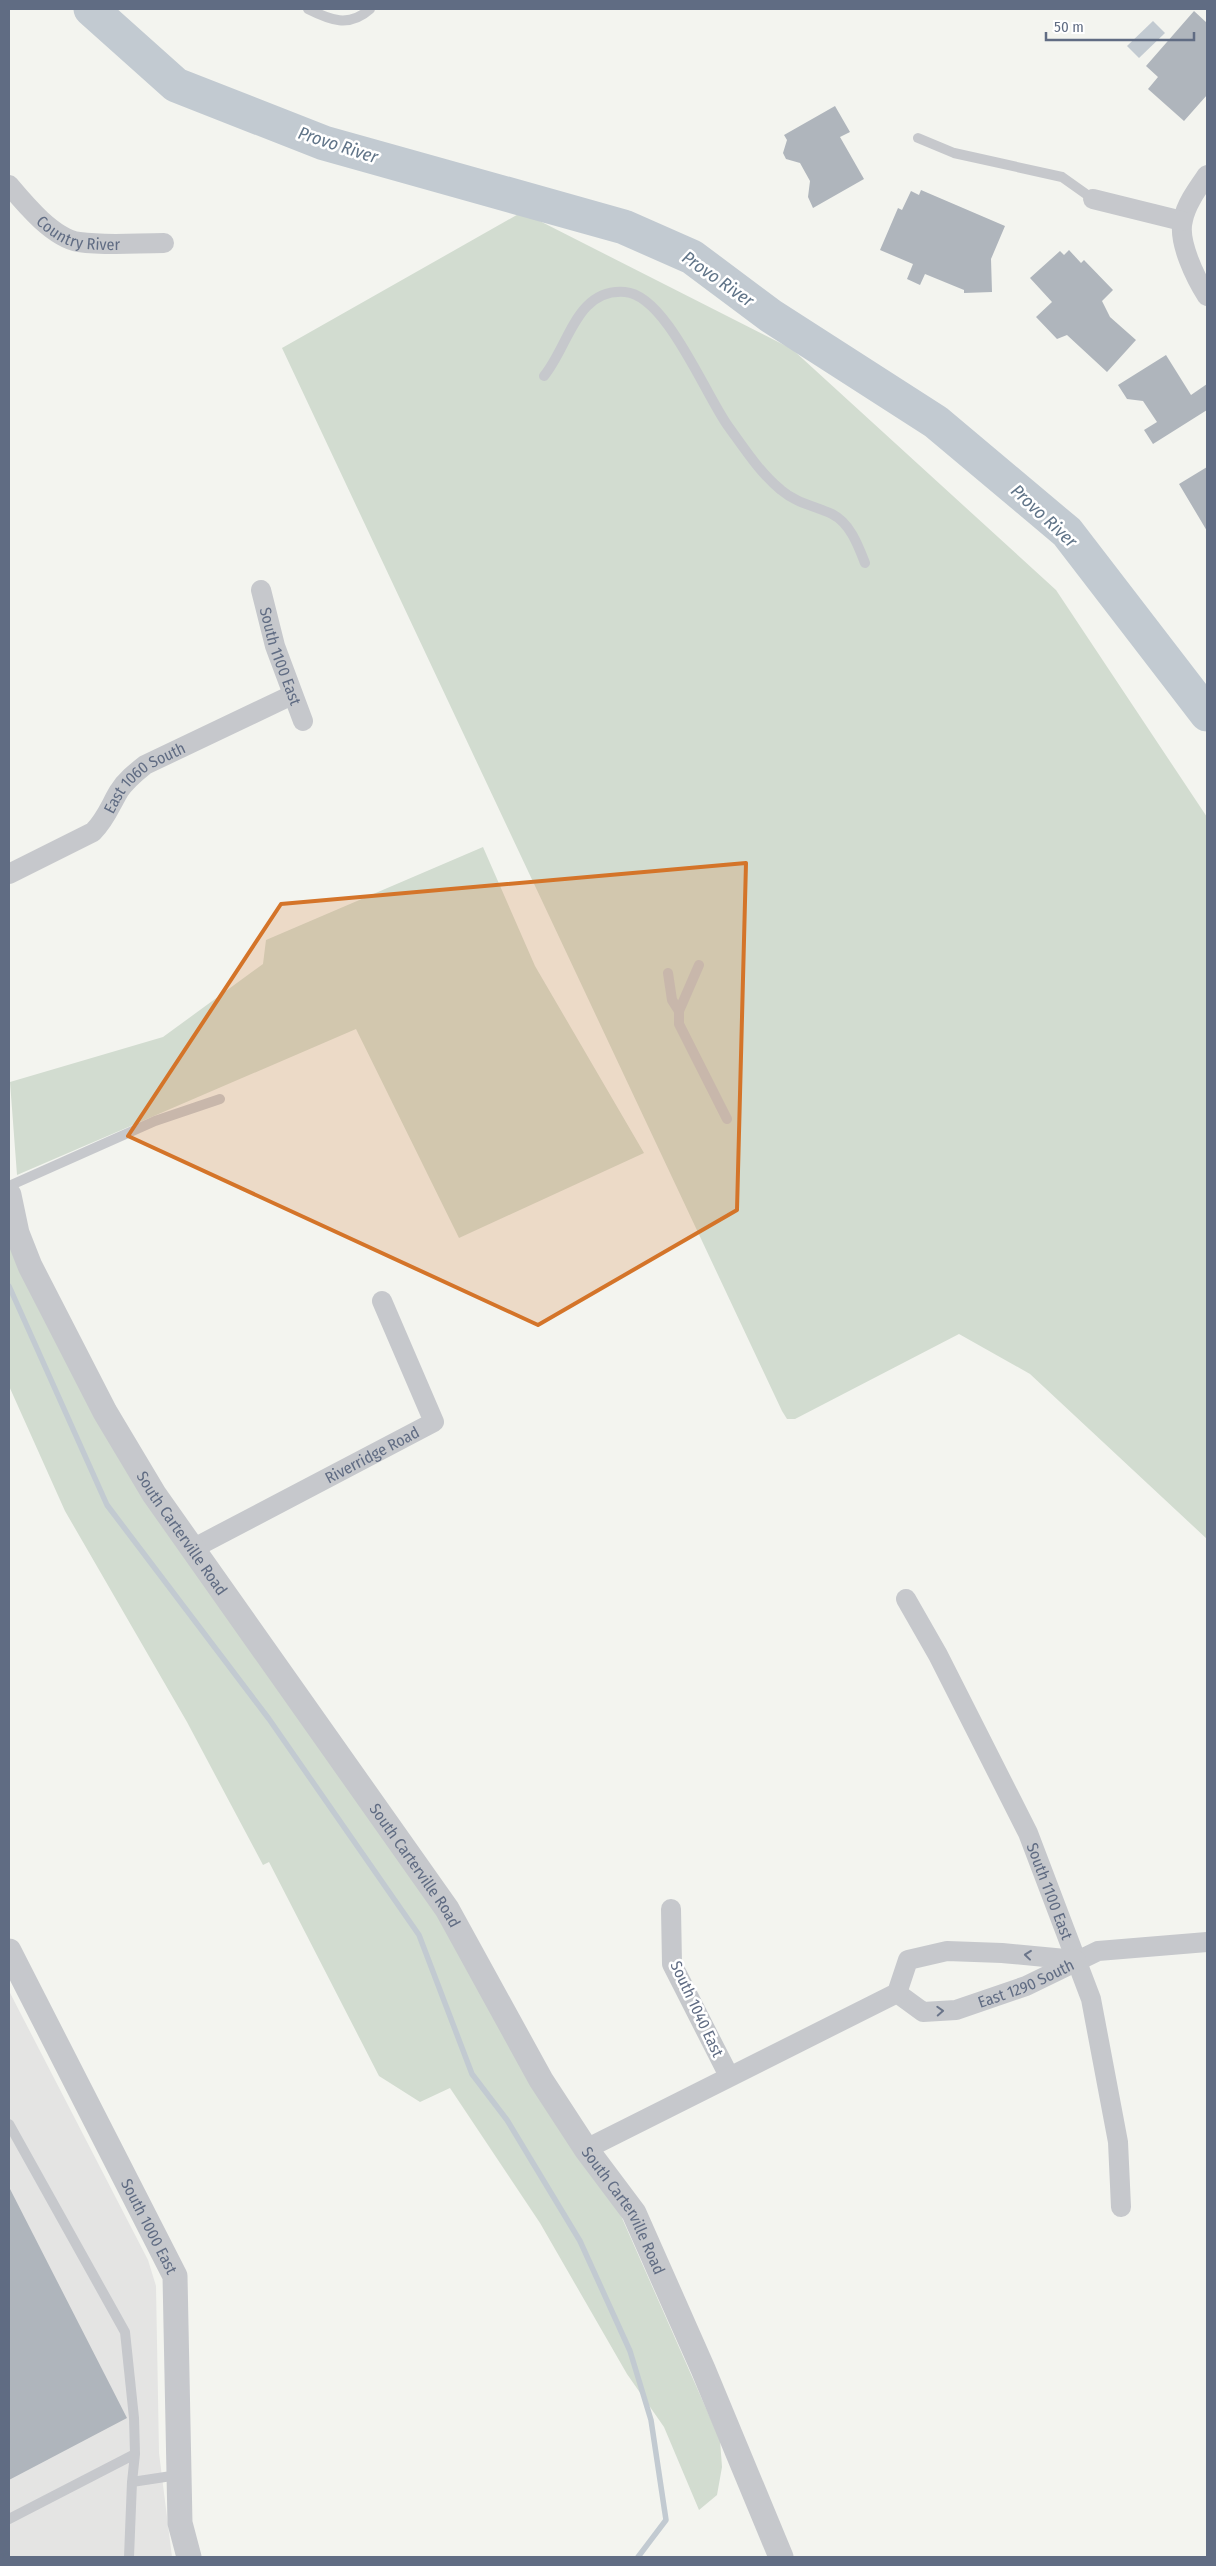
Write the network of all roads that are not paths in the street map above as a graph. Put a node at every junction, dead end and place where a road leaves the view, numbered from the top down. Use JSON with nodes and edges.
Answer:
{"nodes":[{"id":1,"x":308,"y":9,"type":"edge"},
{"id":2,"x":370,"y":9,"type":"edge"},
{"id":3,"x":918,"y":138,"type":"dead end"},
{"id":4,"x":1207,"y":175,"type":"edge"},
{"id":5,"x":9,"y":185,"type":"edge"},
{"id":6,"x":1092,"y":199,"type":"joint"},
{"id":7,"x":1182,"y":221,"type":"junction"},
{"id":8,"x":164,"y":243,"type":"dead end"},
{"id":9,"x":1207,"y":296,"type":"edge"},
{"id":10,"x":544,"y":376,"type":"dead end"},
{"id":11,"x":865,"y":563,"type":"dead end"},
{"id":12,"x":262,"y":590,"type":"dead end"},
{"id":13,"x":292,"y":695,"type":"junction"},
{"id":14,"x":303,"y":721,"type":"dead end"},
{"id":15,"x":9,"y":874,"type":"edge"},
{"id":16,"x":699,"y":965,"type":"dead end"},
{"id":17,"x":668,"y":973,"type":"dead end"},
{"id":18,"x":679,"y":1011,"type":"junction"},
{"id":19,"x":220,"y":1099,"type":"dead end"},
{"id":20,"x":727,"y":1119,"type":"dead end"},
{"id":21,"x":9,"y":1186,"type":"edge"},
{"id":22,"x":9,"y":1195,"type":"edge"},
{"id":23,"x":382,"y":1301,"type":"dead end"},
{"id":24,"x":194,"y":1548,"type":"junction"},
{"id":25,"x":906,"y":1599,"type":"dead end"},
{"id":26,"x":671,"y":1909,"type":"dead end"},
{"id":27,"x":1207,"y":1942,"type":"edge"},
{"id":28,"x":9,"y":1951,"type":"edge"},
{"id":29,"x":1076,"y":1960,"type":"junction"},
{"id":30,"x":897,"y":1993,"type":"junction"},
{"id":31,"x":729,"y":2076,"type":"junction"},
{"id":32,"x":9,"y":2124,"type":"edge"},
{"id":33,"x":586,"y":2149,"type":"junction"},
{"id":34,"x":1121,"y":2207,"type":"dead end"},
{"id":35,"x":135,"y":2454,"type":"junction"},
{"id":36,"x":178,"y":2475,"type":"junction"},
{"id":37,"x":132,"y":2482,"type":"junction"},
{"id":38,"x":9,"y":2519,"type":"edge"},
{"id":39,"x":129,"y":2557,"type":"edge"},
{"id":40,"x":189,"y":2557,"type":"edge"},
{"id":41,"x":781,"y":2557,"type":"edge"}],
"edges":[{"from":1,"to":2,"type":"lane"},
{"from":3,"to":6,"type":"lane"},
{"from":4,"to":7,"type":"street"},
{"from":5,"to":8,"type":"street","name":"Country River"},
{"from":6,"to":7,"type":"street"},
{"from":7,"to":9,"type":"street"},
{"from":10,"to":11,"type":"lane"},
{"from":12,"to":13,"type":"street","name":"South 1100 East"},
{"from":13,"to":14,"type":"street","name":"South 1100 East"},
{"from":13,"to":15,"type":"street","name":"East 1060 South"},
{"from":16,"to":18,"type":"lane"},
{"from":17,"to":18,"type":"lane"},
{"from":18,"to":20,"type":"lane"},
{"from":19,"to":21,"type":"lane"},
{"from":22,"to":24,"type":"street","name":"South Carterville Road"},
{"from":23,"to":24,"type":"street","name":"Riverridge Road"},
{"from":24,"to":33,"type":"street","name":"South Carterville Road"},
{"from":25,"to":29,"type":"street","name":"South 1100 East"},
{"from":26,"to":31,"type":"street","name":"South 1040 East"},
{"from":27,"to":29,"type":"street"},
{"from":28,"to":36,"type":"street","name":"South 1000 East"},
{"from":30,"to":29,"type":"street","name":"East 1290 South","one_way":true},
{"from":29,"to":30,"type":"street","name":"East 1290 South","one_way":true},
{"from":29,"to":34,"type":"street","name":"South 1100 East"},
{"from":30,"to":31,"type":"street"},
{"from":31,"to":33,"type":"street"},
{"from":32,"to":35,"type":"lane"},
{"from":33,"to":41,"type":"street","name":"South Carterville Road"},
{"from":35,"to":37,"type":"lane"},
{"from":35,"to":38,"type":"lane"},
{"from":36,"to":37,"type":"lane"},
{"from":36,"to":40,"type":"street","name":"South 1000 East"},
{"from":37,"to":39,"type":"lane"}]}
